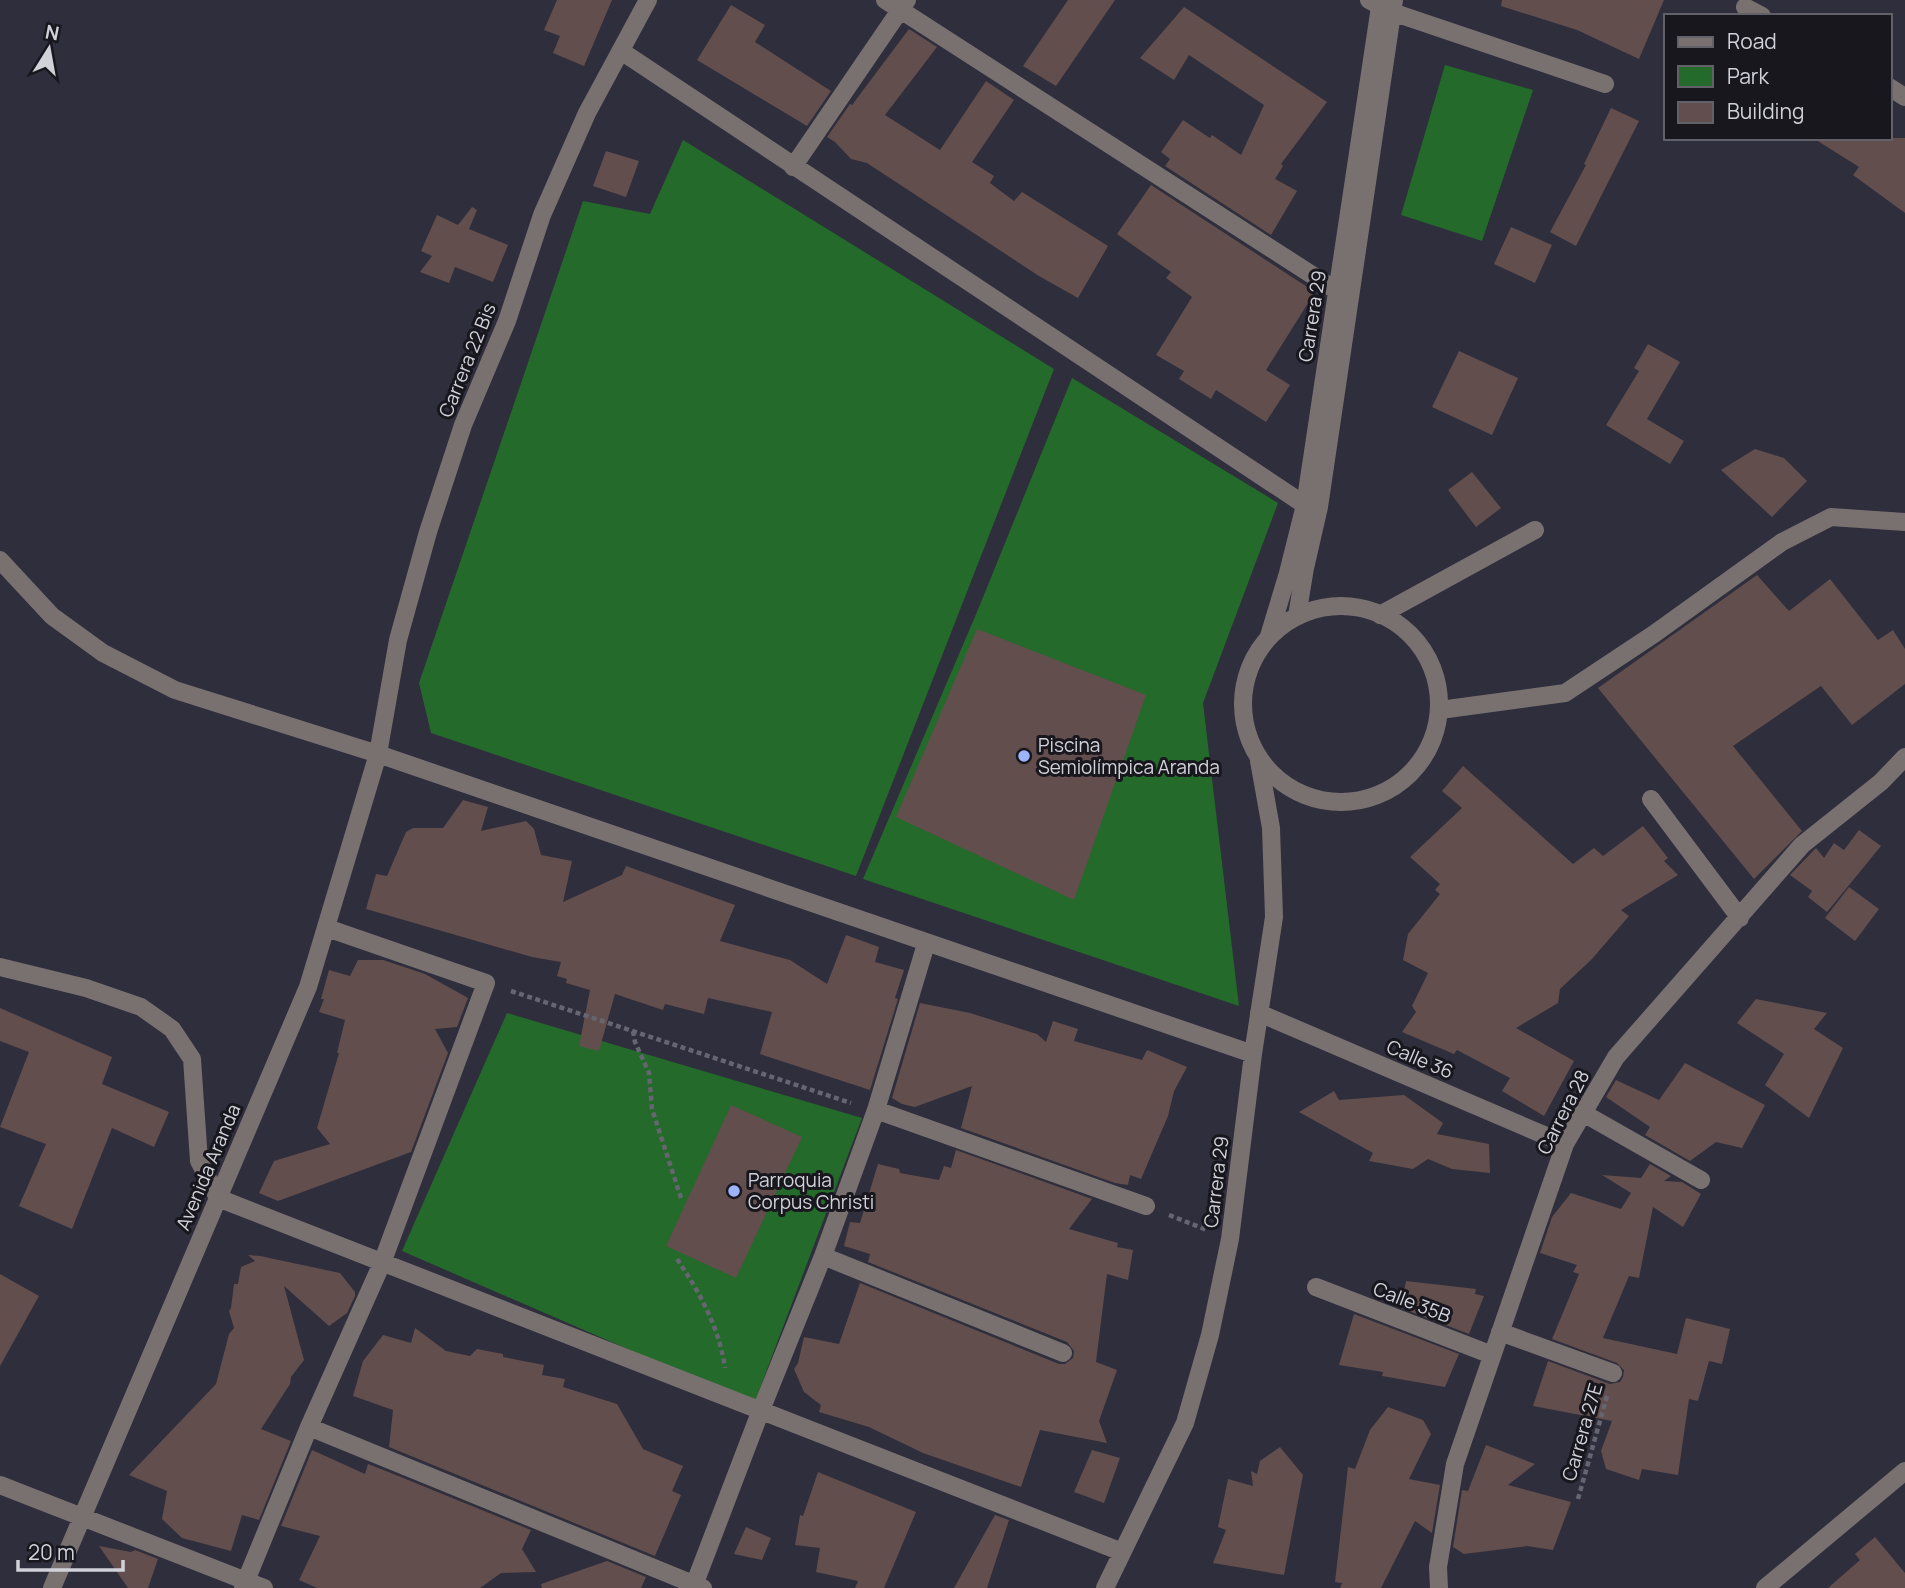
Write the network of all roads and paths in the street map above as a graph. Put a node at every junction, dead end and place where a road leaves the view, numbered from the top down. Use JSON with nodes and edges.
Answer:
{"nodes":[{"id":1,"x":648,"y":0,"type":"edge"},
{"id":2,"x":898,"y":3,"type":"edge"},
{"id":3,"x":1383,"y":4,"type":"edge"},
{"id":4,"x":1745,"y":7,"type":"dead end"},
{"id":5,"x":1758,"y":14,"type":"edge"},
{"id":6,"x":621,"y":51,"type":"junction"},
{"id":7,"x":1605,"y":84,"type":"dead end"},
{"id":8,"x":793,"y":167,"type":"junction"},
{"id":9,"x":1337,"y":290,"type":"junction"},
{"id":10,"x":1304,"y":505,"type":"junction"},
{"id":11,"x":1905,"y":522,"type":"edge"},
{"id":12,"x":1535,"y":530,"type":"dead end"},
{"id":13,"x":0,"y":560,"type":"edge"},
{"id":14,"x":1297,"y":615,"type":"junction"},
{"id":15,"x":1380,"y":615,"type":"junction"},
{"id":16,"x":1269,"y":636,"type":"junction"},
{"id":17,"x":1440,"y":710,"type":"junction"},
{"id":18,"x":378,"y":754,"type":"junction"},
{"id":19,"x":1905,"y":757,"type":"edge"},
{"id":20,"x":1259,"y":761,"type":"junction"},
{"id":21,"x":1651,"y":799,"type":"dead end"},
{"id":22,"x":1740,"y":918,"type":"junction"},
{"id":23,"x":327,"y":928,"type":"junction"},
{"id":24,"x":926,"y":944,"type":"junction"},
{"id":25,"x":0,"y":967,"type":"edge"},
{"id":26,"x":486,"y":983,"type":"junction"},
{"id":27,"x":1259,"y":1013,"type":"junction"},
{"id":28,"x":633,"y":1031,"type":"junction"},
{"id":29,"x":1252,"y":1054,"type":"junction"},
{"id":30,"x":876,"y":1111,"type":"junction"},
{"id":31,"x":1583,"y":1113,"type":"junction"},
{"id":32,"x":1565,"y":1144,"type":"junction"},
{"id":33,"x":1701,"y":1180,"type":"dead end"},
{"id":34,"x":218,"y":1198,"type":"junction"},
{"id":35,"x":681,"y":1198,"type":"dead end"},
{"id":36,"x":1146,"y":1206,"type":"joint"},
{"id":37,"x":1230,"y":1239,"type":"junction"},
{"id":38,"x":823,"y":1256,"type":"junction"},
{"id":39,"x":677,"y":1259,"type":"dead end"},
{"id":40,"x":382,"y":1263,"type":"junction"},
{"id":41,"x":1316,"y":1287,"type":"dead end"},
{"id":42,"x":1500,"y":1332,"type":"junction"},
{"id":43,"x":1063,"y":1353,"type":"dead end"},
{"id":44,"x":1492,"y":1355,"type":"junction"},
{"id":45,"x":726,"y":1371,"type":"dead end"},
{"id":46,"x":1613,"y":1373,"type":"joint"},
{"id":47,"x":761,"y":1410,"type":"junction"},
{"id":48,"x":309,"y":1427,"type":"junction"},
{"id":49,"x":1905,"y":1471,"type":"edge"},
{"id":50,"x":0,"y":1485,"type":"edge"},
{"id":51,"x":1578,"y":1499,"type":"dead end"},
{"id":52,"x":82,"y":1517,"type":"junction"},
{"id":53,"x":1122,"y":1552,"type":"junction"},
{"id":54,"x":244,"y":1584,"type":"edge"},
{"id":55,"x":697,"y":1587,"type":"edge"},
{"id":56,"x":52,"y":1588,"type":"edge"},
{"id":57,"x":264,"y":1588,"type":"edge"},
{"id":58,"x":1105,"y":1588,"type":"edge"},
{"id":59,"x":1439,"y":1588,"type":"edge"},
{"id":60,"x":1765,"y":1588,"type":"edge"}],
"edges":[{"from":1,"to":6,"type":"street","name":"Carrera 22 Bis"},
{"from":2,"to":8,"type":"street"},
{"from":2,"to":9,"type":"street"},
{"from":3,"to":7,"type":"street"},
{"from":3,"to":9,"type":"street","name":"Carrera 29"},
{"from":3,"to":14,"type":"street","name":"Carrera 29"},
{"from":4,"to":5,"type":"street"},
{"from":6,"to":8,"type":"street"},
{"from":6,"to":18,"type":"street","name":"Carrera 22 Bis"},
{"from":8,"to":10,"type":"street"},
{"from":9,"to":10,"type":"street","name":"Carrera 29"},
{"from":10,"to":16,"type":"street","name":"Carrera 29"},
{"from":11,"to":17,"type":"street"},
{"from":12,"to":15,"type":"street"},
{"from":13,"to":18,"type":"street"},
{"from":14,"to":15,"type":"street"},
{"from":14,"to":16,"type":"street"},
{"from":15,"to":17,"type":"street"},
{"from":16,"to":20,"type":"street"},
{"from":17,"to":20,"type":"street"},
{"from":18,"to":23,"type":"street","name":"Avenida Aranda"},
{"from":18,"to":24,"type":"street"},
{"from":19,"to":22,"type":"street","name":"Carrera 28"},
{"from":20,"to":27,"type":"street","name":"Carrera 29"},
{"from":21,"to":22,"type":"street"},
{"from":22,"to":31,"type":"street","name":"Carrera 28"},
{"from":23,"to":26,"type":"street"},
{"from":23,"to":34,"type":"street","name":"Avenida Aranda"},
{"from":24,"to":29,"type":"street"},
{"from":24,"to":30,"type":"street"},
{"from":25,"to":34,"type":"street"},
{"from":26,"to":28,"type":"path"},
{"from":26,"to":40,"type":"street"},
{"from":27,"to":29,"type":"street","name":"Carrera 29"},
{"from":27,"to":32,"type":"street","name":"Calle 36"},
{"from":28,"to":30,"type":"path"},
{"from":28,"to":35,"type":"path"},
{"from":29,"to":37,"type":"street","name":"Carrera 29"},
{"from":30,"to":36,"type":"street"},
{"from":30,"to":38,"type":"street"},
{"from":31,"to":32,"type":"street","name":"Carrera 28"},
{"from":31,"to":33,"type":"street"},
{"from":32,"to":42,"type":"street","name":"Carrera 28"},
{"from":34,"to":40,"type":"street"},
{"from":34,"to":52,"type":"street","name":"Avenida Aranda"},
{"from":36,"to":37,"type":"path"},
{"from":37,"to":53,"type":"street","name":"Carrera 29"},
{"from":38,"to":43,"type":"street"},
{"from":38,"to":47,"type":"street"},
{"from":39,"to":45,"type":"path"},
{"from":40,"to":47,"type":"street"},
{"from":40,"to":48,"type":"street"},
{"from":41,"to":44,"type":"street","name":"Calle 35B"},
{"from":42,"to":44,"type":"street","name":"Carrera 28"},
{"from":42,"to":46,"type":"street"},
{"from":44,"to":59,"type":"street","name":"Carrera 28"},
{"from":46,"to":51,"type":"path","name":"Carrera 27E"},
{"from":47,"to":53,"type":"street"},
{"from":47,"to":55,"type":"street"},
{"from":48,"to":54,"type":"street"},
{"from":48,"to":55,"type":"street"},
{"from":49,"to":60,"type":"street"},
{"from":50,"to":52,"type":"street"},
{"from":52,"to":54,"type":"street"},
{"from":52,"to":56,"type":"street","name":"Avenida Aranda"},
{"from":53,"to":58,"type":"street","name":"Carrera 29"},
{"from":54,"to":57,"type":"street"}]}
